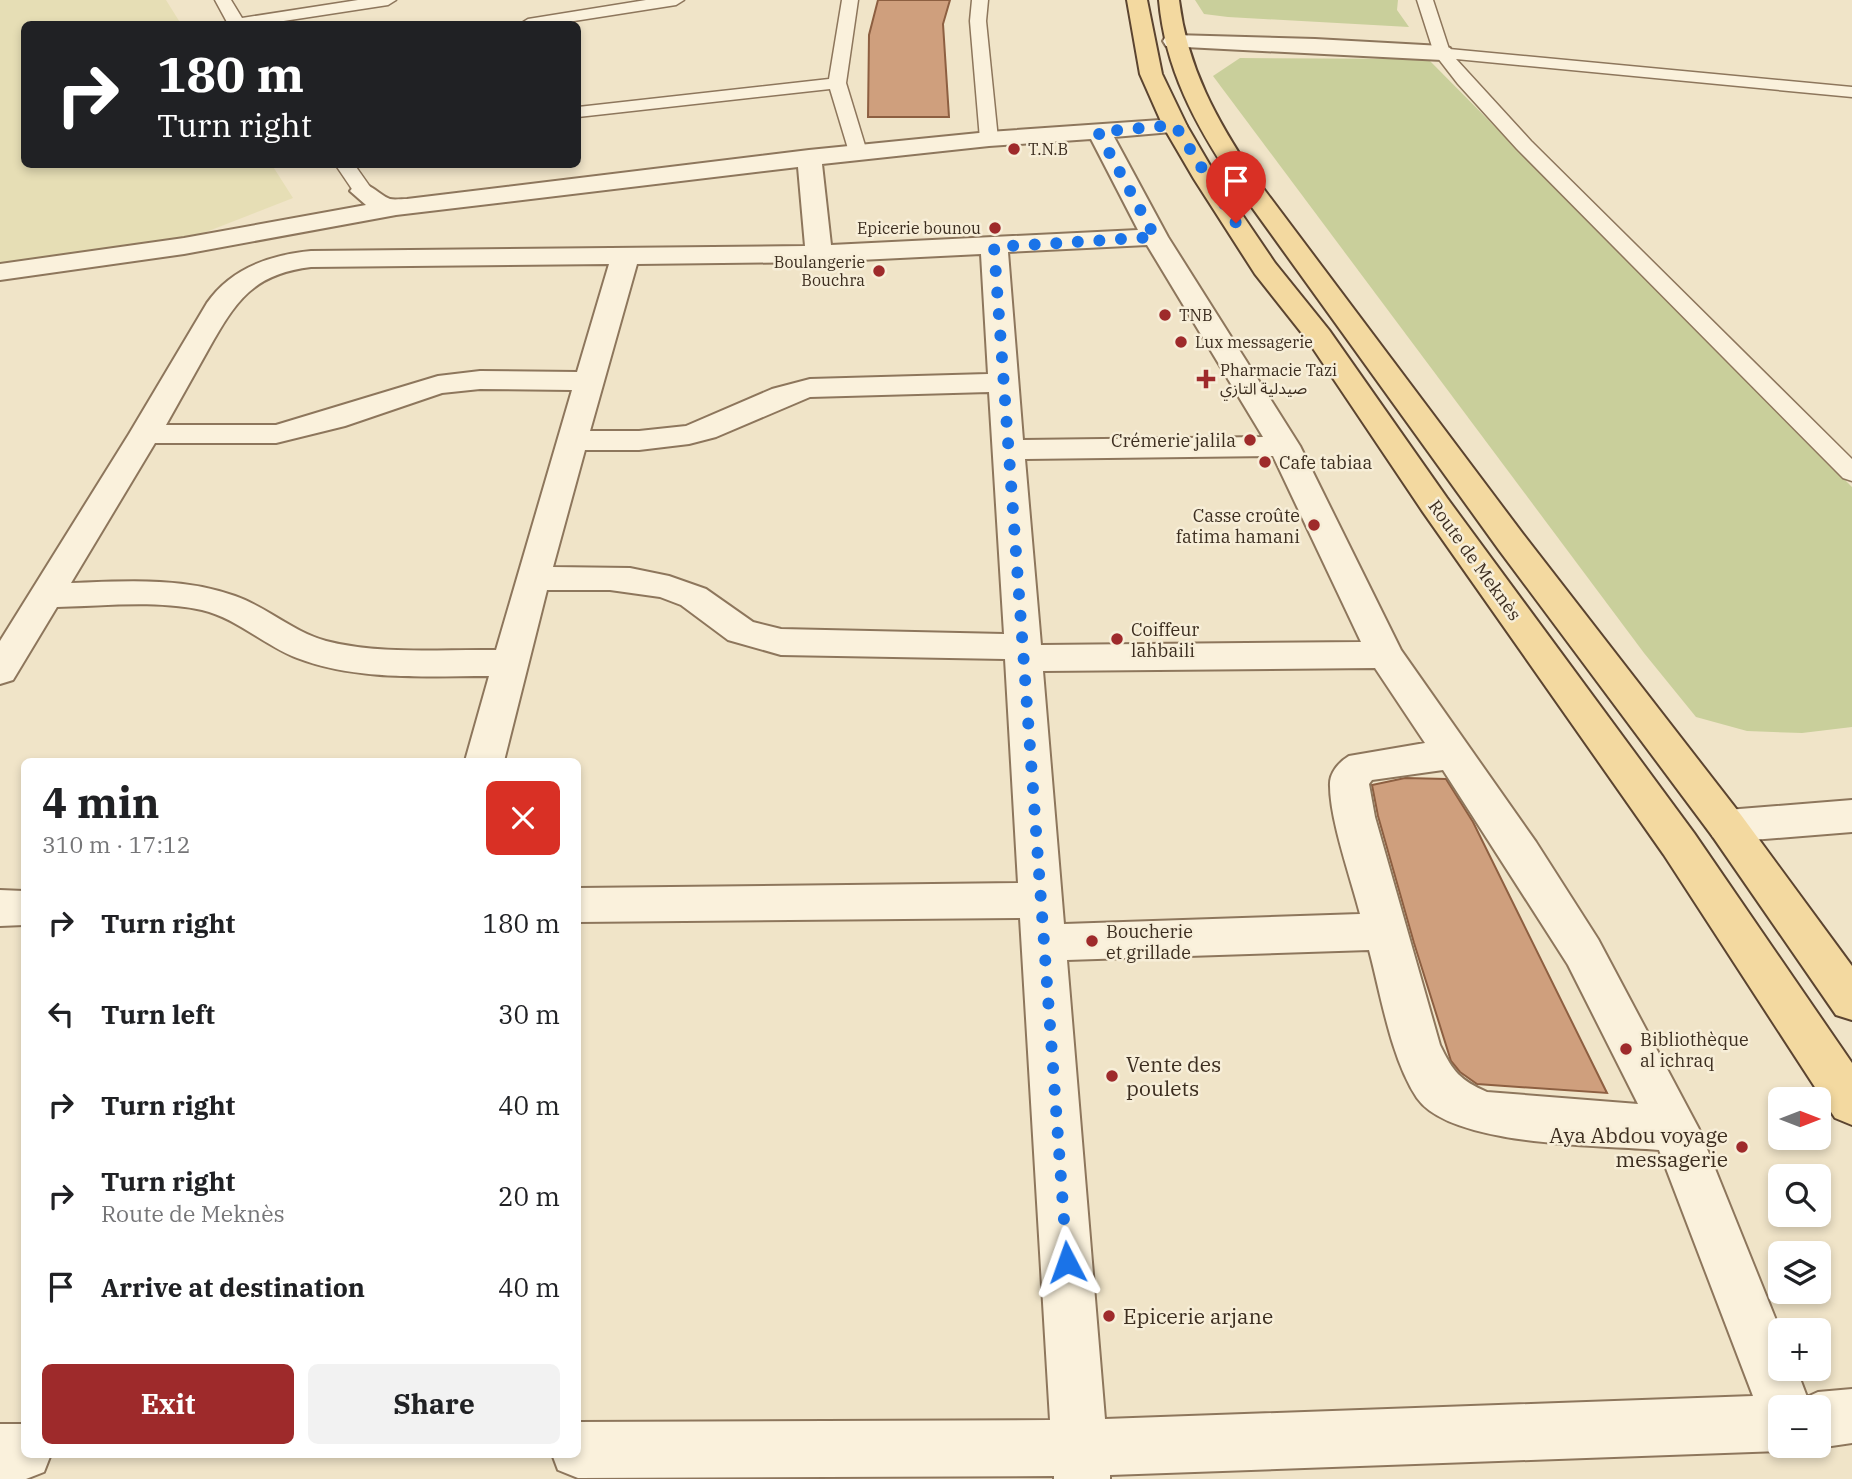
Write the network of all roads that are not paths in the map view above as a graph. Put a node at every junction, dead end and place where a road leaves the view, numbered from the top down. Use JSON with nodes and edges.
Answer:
{"nodes":[{"id":1,"x":223,"y":0,"type":"edge"},
{"id":2,"x":388,"y":0,"type":"edge"},
{"id":3,"x":676,"y":0,"type":"edge"},
{"id":4,"x":850,"y":0,"type":"edge"},
{"id":5,"x":981,"y":0,"type":"edge"},
{"id":6,"x":1137,"y":0,"type":"edge"},
{"id":7,"x":1169,"y":0,"type":"edge"},
{"id":8,"x":1425,"y":0,"type":"edge"},
{"id":9,"x":234,"y":21,"type":"edge"},
{"id":10,"x":255,"y":21,"type":"edge"},
{"id":11,"x":546,"y":21,"type":"edge"},
{"id":12,"x":1174,"y":41,"type":"junction"},
{"id":13,"x":1442,"y":53,"type":"junction"},
{"id":14,"x":837,"y":83,"type":"junction"},
{"id":15,"x":1852,"y":92,"type":"edge"},
{"id":16,"x":581,"y":112,"type":"edge"},
{"id":17,"x":1175,"y":125,"type":"junction"},
{"id":18,"x":1098,"y":132,"type":"junction"},
{"id":19,"x":989,"y":139,"type":"junction"},
{"id":20,"x":859,"y":152,"type":"junction"},
{"id":21,"x":809,"y":157,"type":"junction"},
{"id":22,"x":347,"y":168,"type":"edge"},
{"id":23,"x":363,"y":191,"type":"joint"},
{"id":24,"x":396,"y":207,"type":"junction"},
{"id":25,"x":1155,"y":237,"type":"junction"},
{"id":26,"x":994,"y":247,"type":"junction"},
{"id":27,"x":819,"y":254,"type":"junction"},
{"id":28,"x":625,"y":257,"type":"junction"},
{"id":29,"x":0,"y":272,"type":"edge"},
{"id":30,"x":588,"y":381,"type":"junction"},
{"id":31,"x":1004,"y":383,"type":"junction"},
{"id":32,"x":145,"y":434,"type":"junction"},
{"id":33,"x":571,"y":440,"type":"junction"},
{"id":34,"x":1284,"y":446,"type":"junction"},
{"id":35,"x":1009,"y":450,"type":"junction"},
{"id":36,"x":1852,"y":473,"type":"edge"},
{"id":37,"x":532,"y":579,"type":"junction"},
{"id":38,"x":47,"y":595,"type":"junction"},
{"id":39,"x":1025,"y":652,"type":"junction"},
{"id":40,"x":1385,"y":654,"type":"junction"},
{"id":41,"x":509,"y":663,"type":"junction"},
{"id":42,"x":0,"y":671,"type":"edge"},
{"id":43,"x":1451,"y":754,"type":"junction"},
{"id":44,"x":486,"y":758,"type":"edge"},
{"id":45,"x":1852,"y":816,"type":"edge"},
{"id":46,"x":1727,"y":826,"type":"junction"},
{"id":47,"x":1042,"y":900,"type":"junction"},
{"id":48,"x":581,"y":905,"type":"edge"},
{"id":49,"x":0,"y":908,"type":"edge"},
{"id":50,"x":21,"y":908,"type":"edge"},
{"id":51,"x":1386,"y":931,"type":"junction"},
{"id":52,"x":1045,"y":943,"type":"junction"},
{"id":53,"x":1852,"y":1001,"type":"edge"},
{"id":54,"x":1852,"y":1104,"type":"edge"},
{"id":55,"x":1675,"y":1129,"type":"junction"},
{"id":56,"x":1779,"y":1395,"type":"edge"},
{"id":57,"x":1852,"y":1416,"type":"edge"},
{"id":58,"x":1831,"y":1418,"type":"edge"},
{"id":59,"x":1768,"y":1424,"type":"edge"},
{"id":60,"x":581,"y":1450,"type":"edge"},
{"id":61,"x":0,"y":1452,"type":"edge"},
{"id":62,"x":21,"y":1452,"type":"edge"},
{"id":63,"x":1080,"y":1463,"type":"edge"}],
"edges":[{"from":1,"to":9,"type":"lane"},
{"from":2,"to":10,"type":"lane"},
{"from":3,"to":11,"type":"lane"},
{"from":4,"to":14,"type":"lane"},
{"from":5,"to":19,"type":"lane"},
{"from":6,"to":17,"type":"main road","name":"Route de Meknès"},
{"from":7,"to":12,"type":"main road"},
{"from":8,"to":13,"type":"lane"},
{"from":12,"to":13,"type":"street"},
{"from":12,"to":46,"type":"main road"},
{"from":13,"to":15,"type":"lane"},
{"from":13,"to":36,"type":"lane"},
{"from":14,"to":16,"type":"lane"},
{"from":14,"to":20,"type":"lane"},
{"from":17,"to":18,"type":"street"},
{"from":17,"to":54,"type":"main road","name":"Route de Meknès"},
{"from":18,"to":19,"type":"street"},
{"from":18,"to":25,"type":"street"},
{"from":19,"to":20,"type":"street"},
{"from":20,"to":21,"type":"street"},
{"from":21,"to":24,"type":"street"},
{"from":21,"to":27,"type":"street"},
{"from":22,"to":23,"type":"lane"},
{"from":23,"to":24,"type":"street"},
{"from":24,"to":29,"type":"street"},
{"from":25,"to":26,"type":"street"},
{"from":25,"to":34,"type":"street"},
{"from":26,"to":27,"type":"street"},
{"from":26,"to":31,"type":"street"},
{"from":27,"to":28,"type":"street"},
{"from":28,"to":30,"type":"street"},
{"from":28,"to":32,"type":"street"},
{"from":30,"to":32,"type":"street"},
{"from":30,"to":33,"type":"street"},
{"from":31,"to":33,"type":"street"},
{"from":31,"to":35,"type":"street"},
{"from":32,"to":38,"type":"street"},
{"from":33,"to":37,"type":"street"},
{"from":34,"to":35,"type":"street"},
{"from":34,"to":40,"type":"street"},
{"from":35,"to":39,"type":"street"},
{"from":37,"to":39,"type":"street"},
{"from":37,"to":41,"type":"street"},
{"from":38,"to":41,"type":"street"},
{"from":38,"to":42,"type":"street"},
{"from":39,"to":40,"type":"street"},
{"from":39,"to":47,"type":"street"},
{"from":40,"to":43,"type":"street"},
{"from":41,"to":44,"type":"street"},
{"from":43,"to":51,"type":"street"},
{"from":43,"to":55,"type":"street"},
{"from":45,"to":46,"type":"street"},
{"from":46,"to":53,"type":"main road"},
{"from":47,"to":48,"type":"street"},
{"from":47,"to":52,"type":"street"},
{"from":49,"to":50,"type":"street"},
{"from":51,"to":52,"type":"street"},
{"from":51,"to":55,"type":"street"},
{"from":52,"to":63,"type":"street"},
{"from":55,"to":56,"type":"street"},
{"from":57,"to":58,"type":"street"},
{"from":59,"to":63,"type":"street"},
{"from":60,"to":63,"type":"street"},
{"from":61,"to":62,"type":"street"}]}
